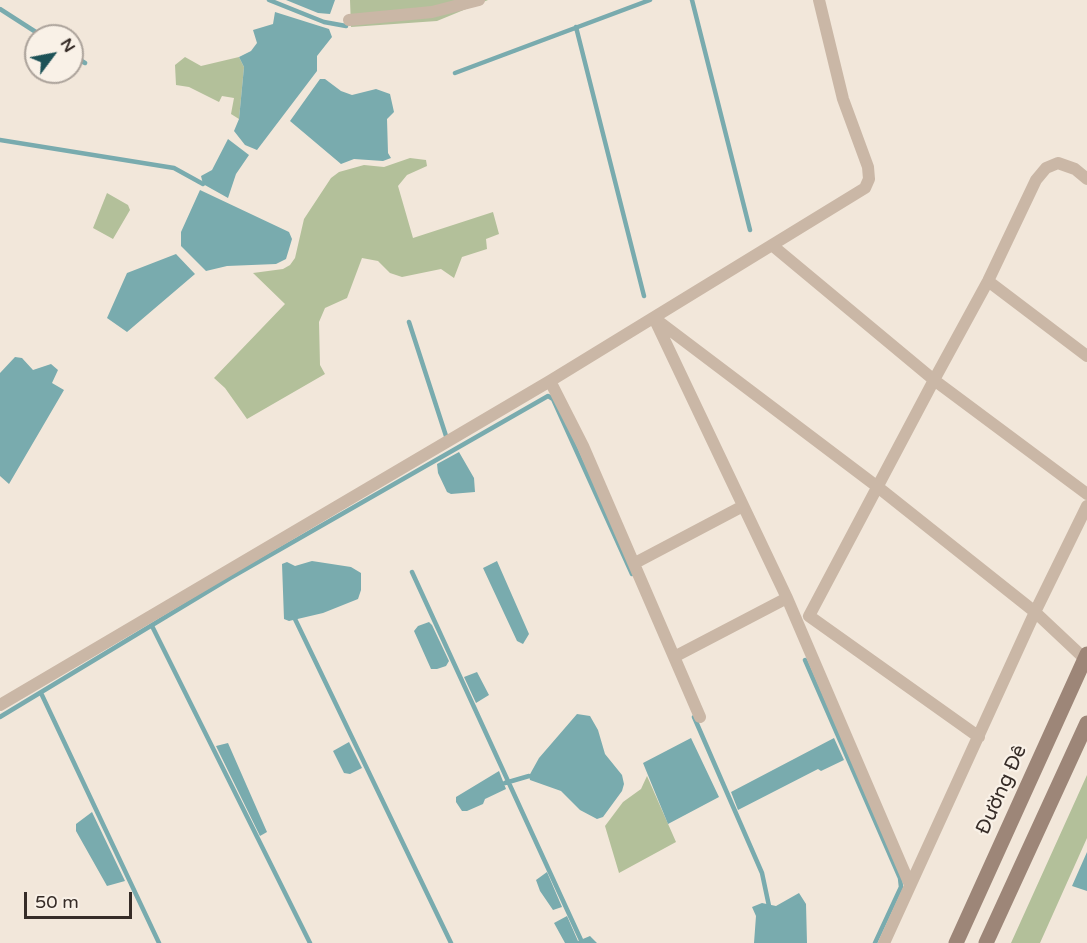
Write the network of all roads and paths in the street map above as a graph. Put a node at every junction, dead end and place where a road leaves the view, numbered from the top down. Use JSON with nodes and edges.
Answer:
{"nodes":[{"id":1,"x":479,"y":0,"type":"edge"},
{"id":2,"x":819,"y":0,"type":"edge"},
{"id":3,"x":349,"y":20,"type":"dead end"},
{"id":4,"x":1087,"y":178,"type":"edge"},
{"id":5,"x":772,"y":246,"type":"junction"},
{"id":6,"x":988,"y":280,"type":"junction"},
{"id":7,"x":654,"y":318,"type":"junction"},
{"id":8,"x":1087,"y":356,"type":"edge"},
{"id":9,"x":934,"y":380,"type":"junction"},
{"id":10,"x":550,"y":381,"type":"junction"},
{"id":11,"x":879,"y":488,"type":"junction"},
{"id":12,"x":1087,"y":494,"type":"edge"},
{"id":13,"x":743,"y":506,"type":"junction"},
{"id":14,"x":1087,"y":506,"type":"edge"},
{"id":15,"x":635,"y":563,"type":"junction"},
{"id":16,"x":787,"y":598,"type":"junction"},
{"id":17,"x":1035,"y":612,"type":"junction"},
{"id":18,"x":809,"y":616,"type":"junction"},
{"id":19,"x":795,"y":619,"type":"junction"},
{"id":20,"x":1086,"y":656,"type":"edge"},
{"id":21,"x":674,"y":657,"type":"junction"},
{"id":22,"x":0,"y":705,"type":"edge"},
{"id":23,"x":700,"y":717,"type":"dead end"},
{"id":24,"x":1087,"y":723,"type":"edge"},
{"id":25,"x":979,"y":737,"type":"junction"},
{"id":26,"x":910,"y":885,"type":"junction"},
{"id":27,"x":884,"y":943,"type":"edge"},
{"id":28,"x":956,"y":943,"type":"edge"},
{"id":29,"x":986,"y":943,"type":"edge"}],
"edges":[{"from":1,"to":3,"type":"street"},
{"from":2,"to":5,"type":"street"},
{"from":4,"to":6,"type":"street"},
{"from":5,"to":7,"type":"street"},
{"from":5,"to":9,"type":"street"},
{"from":6,"to":8,"type":"street"},
{"from":6,"to":9,"type":"street"},
{"from":7,"to":10,"type":"street"},
{"from":7,"to":11,"type":"street"},
{"from":7,"to":13,"type":"street"},
{"from":9,"to":11,"type":"street"},
{"from":9,"to":12,"type":"street"},
{"from":10,"to":15,"type":"street"},
{"from":10,"to":22,"type":"street"},
{"from":11,"to":17,"type":"street"},
{"from":11,"to":18,"type":"street"},
{"from":13,"to":15,"type":"street"},
{"from":13,"to":16,"type":"street"},
{"from":14,"to":17,"type":"street"},
{"from":15,"to":21,"type":"street"},
{"from":16,"to":19,"type":"street"},
{"from":16,"to":21,"type":"street"},
{"from":17,"to":20,"type":"street"},
{"from":17,"to":25,"type":"street"},
{"from":18,"to":19,"type":"street"},
{"from":18,"to":25,"type":"street"},
{"from":19,"to":26,"type":"street"},
{"from":20,"to":28,"type":"street","name":"Đường Đê"},
{"from":21,"to":23,"type":"street"},
{"from":24,"to":29,"type":"street"},
{"from":25,"to":26,"type":"street"},
{"from":26,"to":27,"type":"street"}]}
